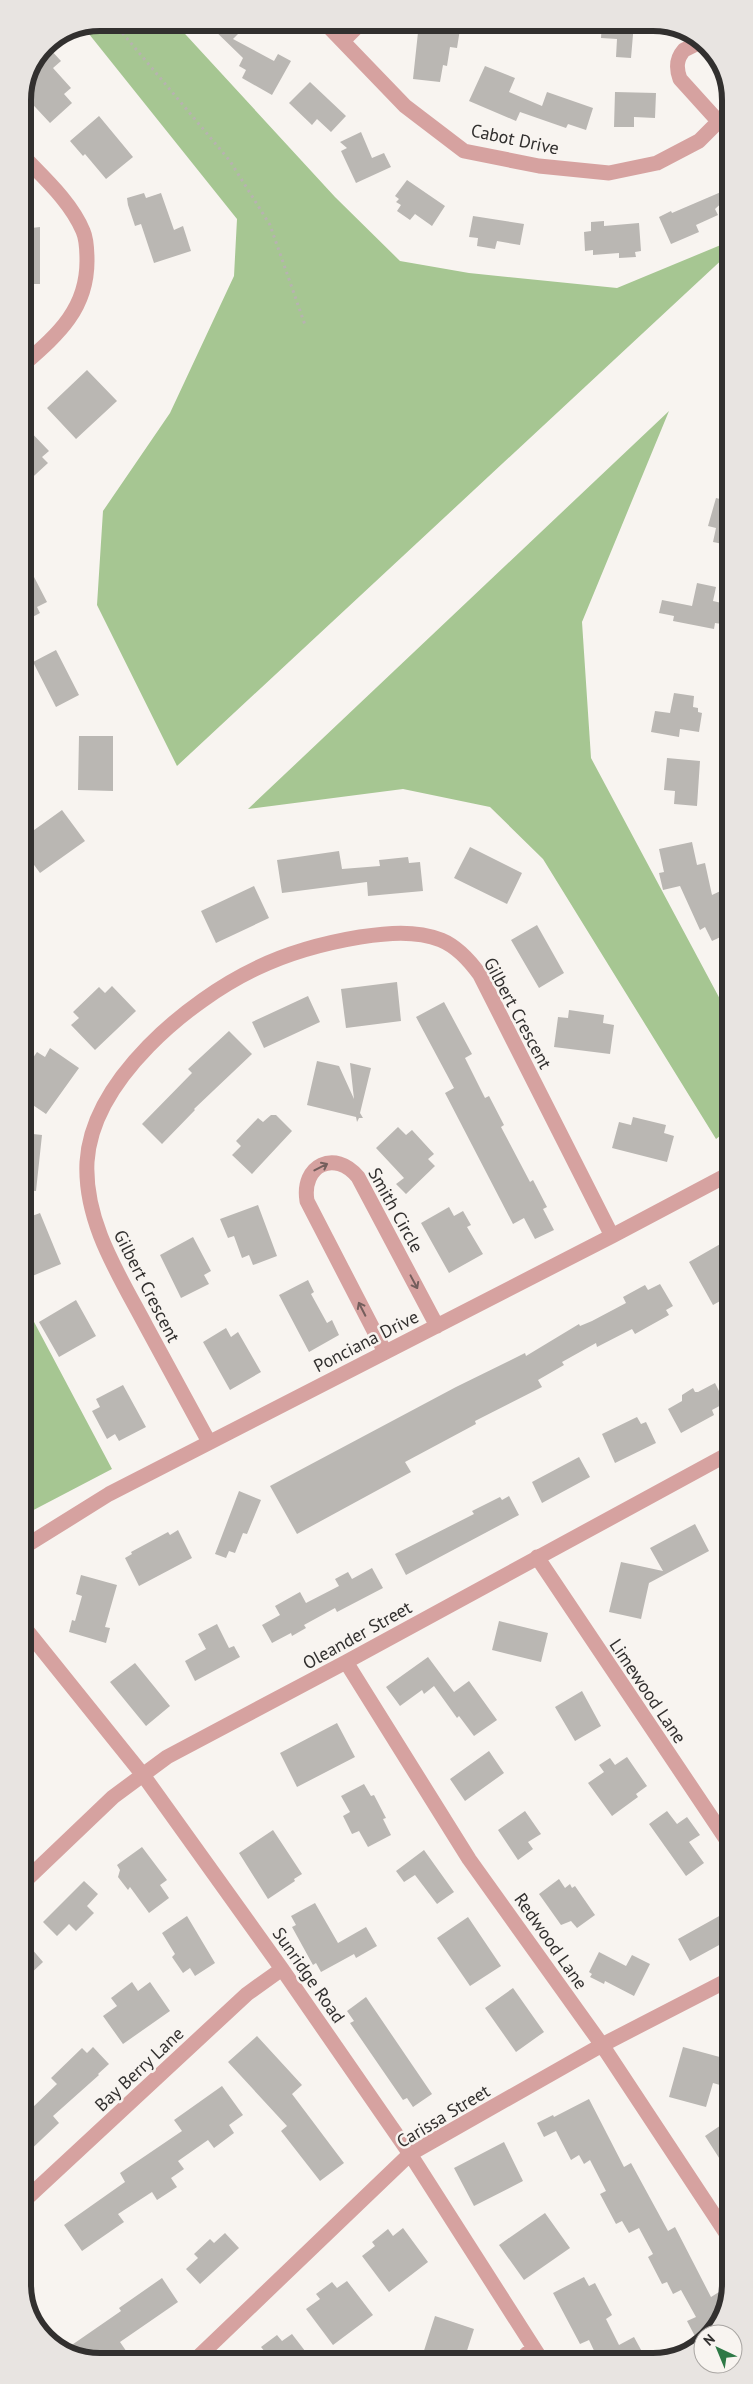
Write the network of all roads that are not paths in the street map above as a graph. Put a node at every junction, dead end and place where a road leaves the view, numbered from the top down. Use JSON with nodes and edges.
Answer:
{"nodes":[{"id":1,"x":333,"y":31,"type":"edge"},
{"id":2,"x":352,"y":31,"type":"edge"},
{"id":3,"x":342,"y":40,"type":"junction"},
{"id":4,"x":694,"y":45,"type":"edge"},
{"id":5,"x":722,"y":116,"type":"edge"},
{"id":6,"x":722,"y":118,"type":"edge"},
{"id":7,"x":31,"y":165,"type":"edge"},
{"id":8,"x":31,"y":358,"type":"edge"},
{"id":9,"x":722,"y":1178,"type":"edge"},
{"id":10,"x":612,"y":1236,"type":"junction"},
{"id":11,"x":437,"y":1326,"type":"junction"},
{"id":12,"x":385,"y":1352,"type":"junction"},
{"id":13,"x":209,"y":1442,"type":"junction"},
{"id":14,"x":722,"y":1457,"type":"edge"},
{"id":15,"x":31,"y":1543,"type":"edge"},
{"id":16,"x":537,"y":1557,"type":"junction"},
{"id":17,"x":31,"y":1636,"type":"edge"},
{"id":18,"x":346,"y":1662,"type":"junction"},
{"id":19,"x":143,"y":1775,"type":"junction"},
{"id":20,"x":722,"y":1833,"type":"edge"},
{"id":21,"x":31,"y":1875,"type":"edge"},
{"id":22,"x":282,"y":1969,"type":"junction"},
{"id":23,"x":722,"y":1984,"type":"edge"},
{"id":24,"x":602,"y":2045,"type":"junction"},
{"id":25,"x":410,"y":2154,"type":"junction"},
{"id":26,"x":31,"y":2194,"type":"edge"},
{"id":27,"x":722,"y":2227,"type":"edge"},
{"id":28,"x":202,"y":2353,"type":"edge"},
{"id":29,"x":536,"y":2353,"type":"edge"}],
"edges":[{"from":1,"to":3,"type":"street","name":"Cabot Drive"},
{"from":2,"to":3,"type":"street"},
{"from":3,"to":6,"type":"street","name":"Cabot Drive"},
{"from":4,"to":5,"type":"street"},
{"from":7,"to":8,"type":"street"},
{"from":9,"to":10,"type":"street","name":"Ponciana Drive"},
{"from":10,"to":11,"type":"street","name":"Ponciana Drive"},
{"from":10,"to":13,"type":"street","name":"Gilbert Crescent"},
{"from":11,"to":12,"type":"street","name":"Ponciana Drive"},
{"from":12,"to":11,"type":"street","name":"Smith Circle","one_way":true},
{"from":12,"to":13,"type":"street","name":"Ponciana Drive"},
{"from":13,"to":15,"type":"street","name":"Ponciana Drive"},
{"from":14,"to":16,"type":"street","name":"Oleander Street"},
{"from":16,"to":18,"type":"street","name":"Oleander Street"},
{"from":16,"to":20,"type":"street","name":"Limewood Lane"},
{"from":17,"to":19,"type":"street","name":"Sunridge Road"},
{"from":18,"to":19,"type":"street","name":"Oleander Street"},
{"from":18,"to":24,"type":"street","name":"Redwood Lane"},
{"from":19,"to":21,"type":"street","name":"Oleander Street"},
{"from":19,"to":22,"type":"street","name":"Sunridge Road"},
{"from":22,"to":25,"type":"street","name":"Sunridge Road"},
{"from":22,"to":26,"type":"street","name":"Bay Berry Lane"},
{"from":23,"to":24,"type":"street","name":"Carissa Street"},
{"from":24,"to":25,"type":"street","name":"Carissa Street"},
{"from":24,"to":27,"type":"street","name":"Redwood Lane"},
{"from":25,"to":28,"type":"street","name":"Carissa Street"},
{"from":25,"to":29,"type":"street","name":"Sunridge Road"}]}
